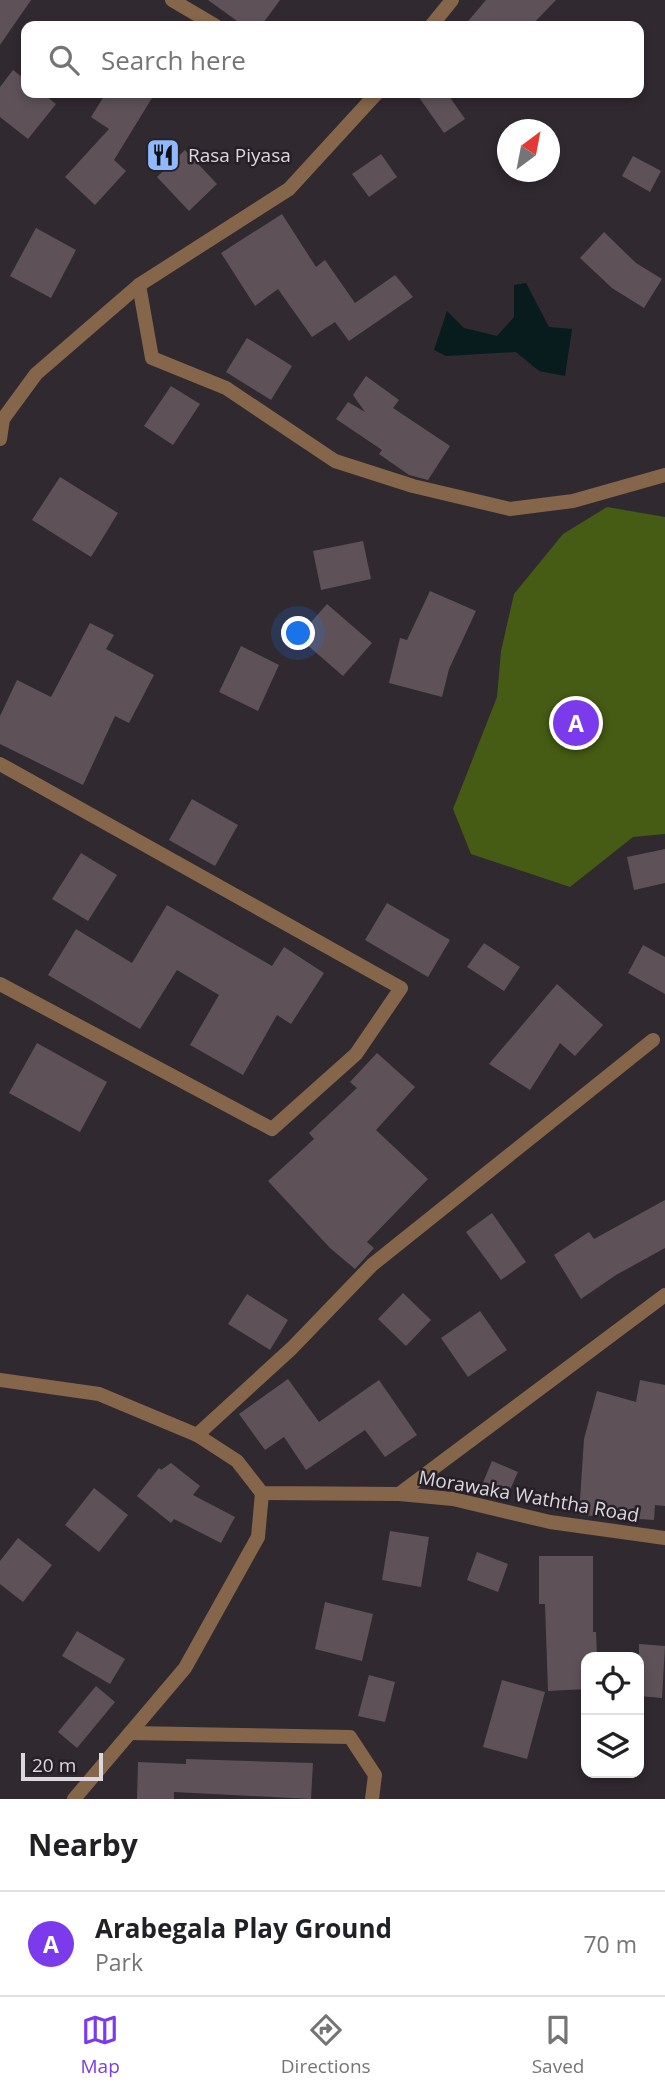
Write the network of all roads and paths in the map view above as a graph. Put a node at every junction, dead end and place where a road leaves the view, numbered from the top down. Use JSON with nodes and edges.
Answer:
{"nodes":[{"id":1,"x":172,"y":0,"type":"edge"},
{"id":2,"x":452,"y":0,"type":"edge"},
{"id":3,"x":208,"y":21,"type":"edge"},
{"id":4,"x":435,"y":21,"type":"edge"},
{"id":5,"x":369,"y":98,"type":"edge"},
{"id":6,"x":139,"y":285,"type":"junction"},
{"id":7,"x":1,"y":418,"type":"edge"},
{"id":8,"x":0,"y":439,"type":"edge"},
{"id":9,"x":665,"y":475,"type":"edge"},
{"id":10,"x":0,"y":764,"type":"edge"},
{"id":11,"x":0,"y":984,"type":"edge"},
{"id":12,"x":653,"y":1040,"type":"dead end"},
{"id":13,"x":665,"y":1295,"type":"edge"},
{"id":14,"x":0,"y":1380,"type":"edge"},
{"id":15,"x":197,"y":1435,"type":"junction"},
{"id":16,"x":262,"y":1493,"type":"junction"},
{"id":17,"x":399,"y":1494,"type":"junction"},
{"id":18,"x":665,"y":1538,"type":"edge"},
{"id":19,"x":130,"y":1732,"type":"junction"},
{"id":20,"x":74,"y":1799,"type":"edge"},
{"id":21,"x":372,"y":1799,"type":"edge"}],
"edges":[{"from":1,"to":3,"type":"street"},
{"from":2,"to":4,"type":"street"},
{"from":5,"to":6,"type":"street"},
{"from":6,"to":7,"type":"street"},
{"from":6,"to":9,"type":"street"},
{"from":7,"to":8,"type":"street"},
{"from":10,"to":11,"type":"street"},
{"from":12,"to":15,"type":"street"},
{"from":13,"to":17,"type":"street"},
{"from":14,"to":15,"type":"street"},
{"from":15,"to":16,"type":"street"},
{"from":16,"to":17,"type":"street","name":"Morawaka Waththa Road"},
{"from":16,"to":19,"type":"street"},
{"from":17,"to":18,"type":"street","name":"Morawaka Waththa Road"},
{"from":19,"to":20,"type":"street"},
{"from":19,"to":21,"type":"street"}]}
